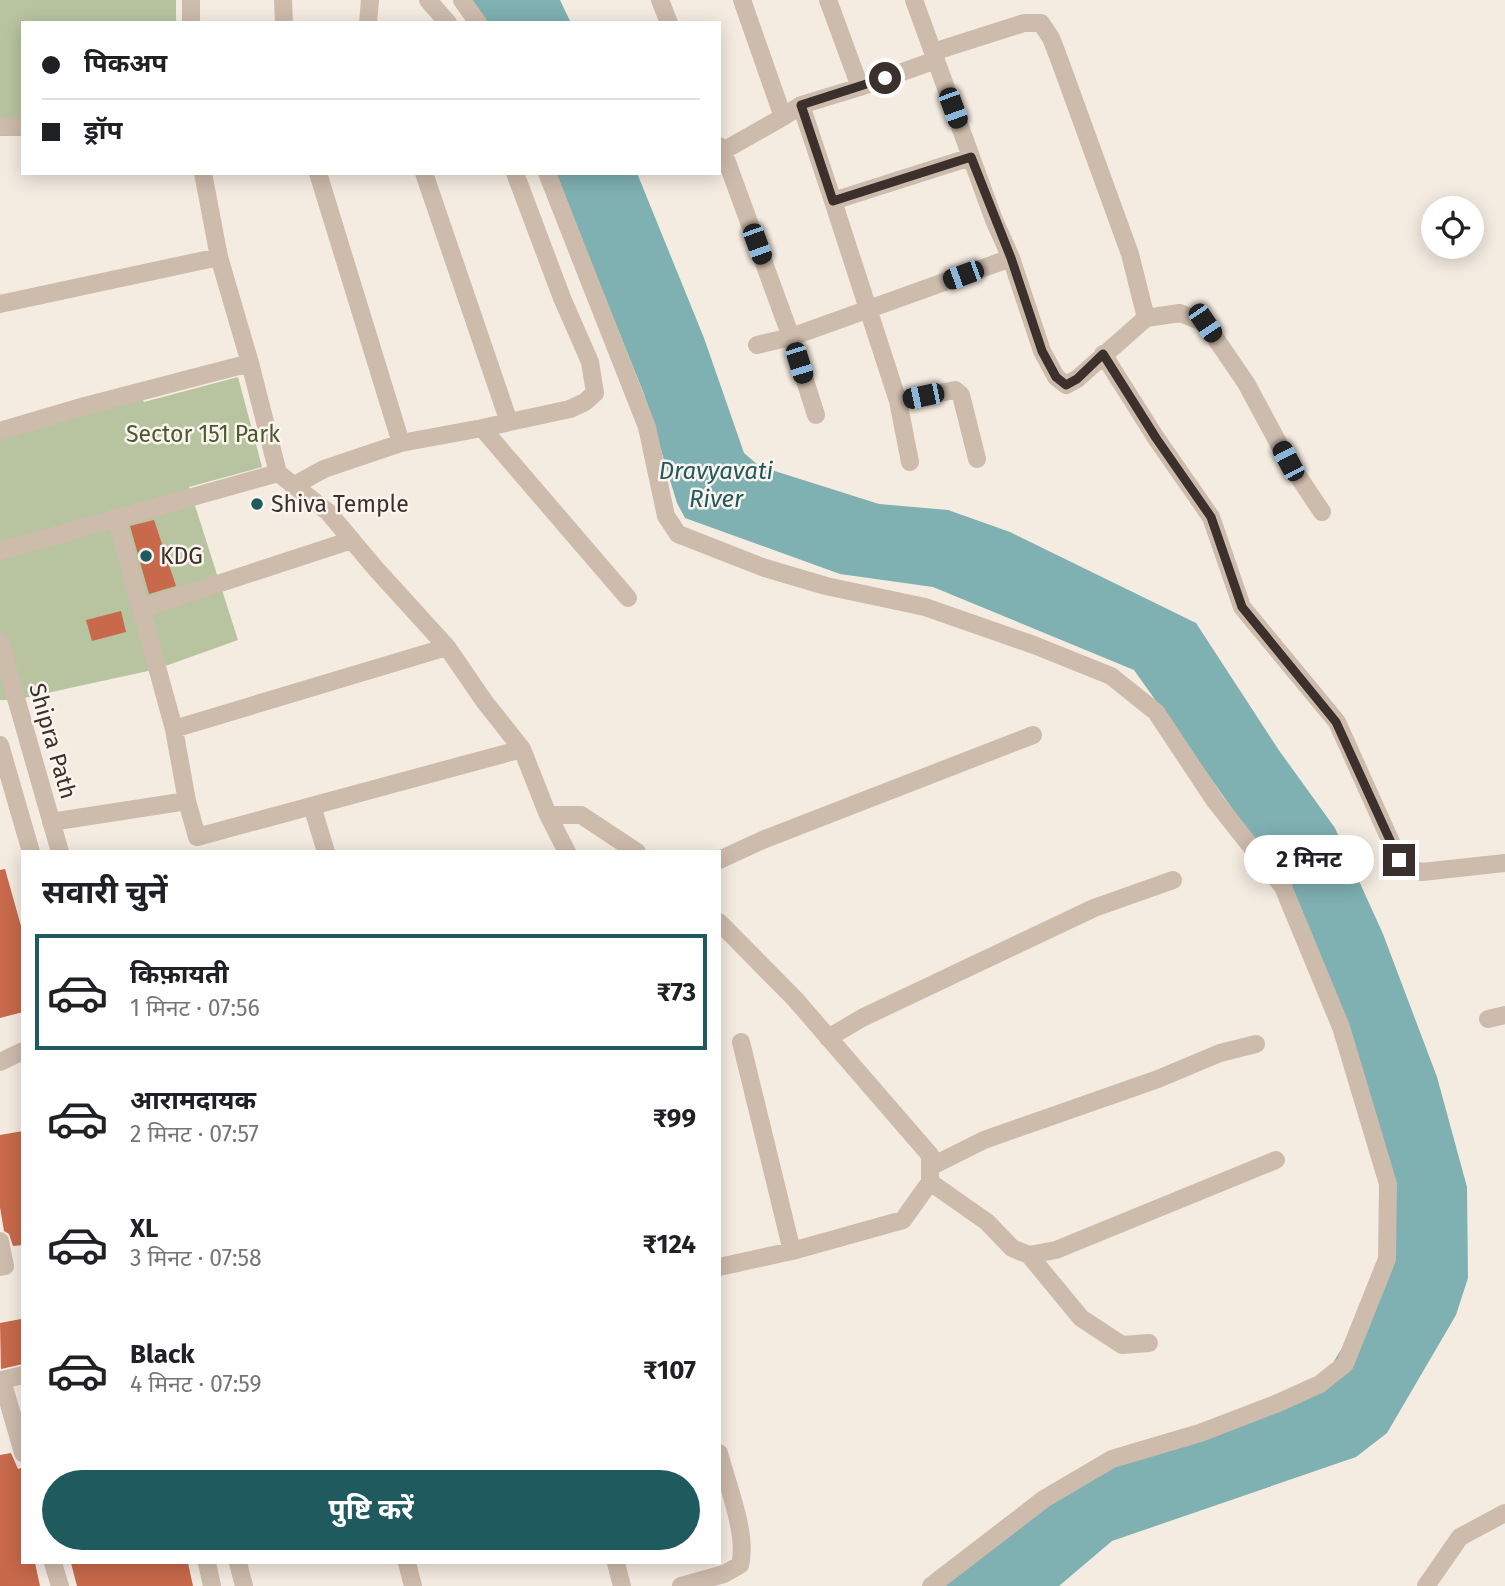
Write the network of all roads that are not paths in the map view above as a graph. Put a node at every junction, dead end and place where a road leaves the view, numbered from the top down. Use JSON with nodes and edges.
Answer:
{"nodes":[{"id":1,"x":191,"y":0,"type":"edge"},
{"id":2,"x":283,"y":0,"type":"edge"},
{"id":3,"x":370,"y":0,"type":"edge"},
{"id":4,"x":428,"y":0,"type":"edge"},
{"id":5,"x":462,"y":0,"type":"edge"},
{"id":6,"x":660,"y":0,"type":"edge"},
{"id":7,"x":742,"y":0,"type":"edge"},
{"id":8,"x":828,"y":0,"type":"edge"},
{"id":9,"x":914,"y":0,"type":"edge"},
{"id":10,"x":191,"y":21,"type":"edge"},
{"id":11,"x":284,"y":21,"type":"edge"},
{"id":12,"x":368,"y":21,"type":"edge"},
{"id":13,"x":446,"y":21,"type":"edge"},
{"id":14,"x":477,"y":21,"type":"edge"},
{"id":15,"x":668,"y":21,"type":"edge"},
{"id":16,"x":934,"y":56,"type":"junction"},
{"id":17,"x":860,"y":87,"type":"junction"},
{"id":18,"x":801,"y":105,"type":"junction"},
{"id":19,"x":783,"y":117,"type":"junction"},
{"id":20,"x":21,"y":125,"type":"edge"},
{"id":21,"x":0,"y":126,"type":"edge"},
{"id":22,"x":721,"y":148,"type":"edge"},
{"id":23,"x":971,"y":157,"type":"junction"},
{"id":24,"x":203,"y":175,"type":"edge"},
{"id":25,"x":319,"y":175,"type":"edge"},
{"id":26,"x":425,"y":175,"type":"edge"},
{"id":27,"x":516,"y":175,"type":"edge"},
{"id":28,"x":548,"y":175,"type":"edge"},
{"id":29,"x":833,"y":201,"type":"junction"},
{"id":30,"x":219,"y":257,"type":"junction"},
{"id":31,"x":1011,"y":258,"type":"junction"},
{"id":32,"x":0,"y":304,"type":"edge"},
{"id":33,"x":868,"y":309,"type":"junction"},
{"id":34,"x":1146,"y":318,"type":"junction"},
{"id":35,"x":791,"y":337,"type":"junction"},
{"id":36,"x":757,"y":345,"type":"dead end"},
{"id":37,"x":1103,"y":354,"type":"junction"},
{"id":38,"x":250,"y":363,"type":"junction"},
{"id":39,"x":898,"y":401,"type":"junction"},
{"id":40,"x":816,"y":415,"type":"dead end"},
{"id":41,"x":509,"y":422,"type":"junction"},
{"id":42,"x":482,"y":428,"type":"junction"},
{"id":43,"x":0,"y":431,"type":"edge"},
{"id":44,"x":401,"y":443,"type":"junction"},
{"id":45,"x":977,"y":459,"type":"dead end"},
{"id":46,"x":910,"y":462,"type":"dead end"},
{"id":47,"x":278,"y":473,"type":"junction"},
{"id":48,"x":293,"y":486,"type":"junction"},
{"id":49,"x":1322,"y":512,"type":"dead end"},
{"id":50,"x":116,"y":517,"type":"junction"},
{"id":51,"x":352,"y":540,"type":"junction"},
{"id":52,"x":0,"y":551,"type":"edge"},
{"id":53,"x":628,"y":598,"type":"dead end"},
{"id":54,"x":141,"y":609,"type":"junction"},
{"id":55,"x":0,"y":642,"type":"edge"},
{"id":56,"x":447,"y":647,"type":"junction"},
{"id":57,"x":174,"y":729,"type":"junction"},
{"id":58,"x":1033,"y":735,"type":"dead end"},
{"id":59,"x":0,"y":745,"type":"edge"},
{"id":60,"x":522,"y":749,"type":"junction"},
{"id":61,"x":187,"y":801,"type":"junction"},
{"id":62,"x":312,"y":806,"type":"junction"},
{"id":63,"x":548,"y":815,"type":"junction"},
{"id":64,"x":51,"y":822,"type":"junction"},
{"id":65,"x":199,"y":845,"type":"edge"},
{"id":66,"x":30,"y":850,"type":"edge"},
{"id":67,"x":59,"y":850,"type":"edge"},
{"id":68,"x":325,"y":850,"type":"edge"},
{"id":69,"x":566,"y":850,"type":"edge"},
{"id":70,"x":634,"y":850,"type":"edge"},
{"id":71,"x":721,"y":859,"type":"edge"},
{"id":72,"x":1505,"y":863,"type":"edge"},
{"id":73,"x":1172,"y":880,"type":"dead end"},
{"id":74,"x":721,"y":924,"type":"edge"},
{"id":75,"x":828,"y":1038,"type":"junction"},
{"id":76,"x":741,"y":1042,"type":"dead end"},
{"id":77,"x":1256,"y":1044,"type":"dead end"},
{"id":78,"x":21,"y":1052,"type":"edge"},
{"id":79,"x":0,"y":1062,"type":"edge"},
{"id":80,"x":1276,"y":1160,"type":"dead end"},
{"id":81,"x":930,"y":1175,"type":"junction"},
{"id":82,"x":0,"y":1241,"type":"edge"},
{"id":83,"x":792,"y":1251,"type":"junction"},
{"id":84,"x":1028,"y":1255,"type":"junction"},
{"id":85,"x":0,"y":1267,"type":"edge"},
{"id":86,"x":721,"y":1267,"type":"edge"},
{"id":87,"x":1149,"y":1343,"type":"dead end"},
{"id":88,"x":21,"y":1375,"type":"edge"},
{"id":89,"x":1,"y":1380,"type":"edge"},
{"id":90,"x":21,"y":1446,"type":"edge"},
{"id":91,"x":721,"y":1460,"type":"edge"},
{"id":92,"x":1505,"y":1513,"type":"edge"},
{"id":93,"x":53,"y":1564,"type":"edge"},
{"id":94,"x":206,"y":1564,"type":"edge"},
{"id":95,"x":238,"y":1564,"type":"edge"},
{"id":96,"x":407,"y":1564,"type":"edge"},
{"id":97,"x":616,"y":1564,"type":"edge"},
{"id":98,"x":60,"y":1586,"type":"edge"},
{"id":99,"x":212,"y":1586,"type":"edge"},
{"id":100,"x":244,"y":1586,"type":"edge"},
{"id":101,"x":413,"y":1586,"type":"edge"},
{"id":102,"x":622,"y":1586,"type":"edge"},
{"id":103,"x":681,"y":1586,"type":"edge"},
{"id":104,"x":931,"y":1586,"type":"edge"},
{"id":105,"x":1426,"y":1586,"type":"edge"}],
"edges":[{"from":1,"to":10,"type":"street"},
{"from":2,"to":11,"type":"street"},
{"from":3,"to":12,"type":"street"},
{"from":4,"to":13,"type":"street"},
{"from":5,"to":14,"type":"street"},
{"from":6,"to":15,"type":"street"},
{"from":7,"to":19,"type":"street"},
{"from":8,"to":17,"type":"street"},
{"from":9,"to":16,"type":"street"},
{"from":16,"to":17,"type":"street"},
{"from":16,"to":23,"type":"street"},
{"from":16,"to":34,"type":"street"},
{"from":17,"to":18,"type":"street"},
{"from":18,"to":19,"type":"street"},
{"from":18,"to":29,"type":"street"},
{"from":19,"to":22,"type":"street"},
{"from":20,"to":21,"type":"street"},
{"from":22,"to":35,"type":"street"},
{"from":23,"to":29,"type":"street"},
{"from":23,"to":31,"type":"street"},
{"from":24,"to":30,"type":"street"},
{"from":25,"to":44,"type":"street"},
{"from":26,"to":41,"type":"street"},
{"from":27,"to":41,"type":"street"},
{"from":28,"to":104,"type":"street"},
{"from":29,"to":33,"type":"street"},
{"from":30,"to":32,"type":"street"},
{"from":30,"to":38,"type":"street"},
{"from":31,"to":33,"type":"street"},
{"from":31,"to":37,"type":"street"},
{"from":33,"to":35,"type":"street"},
{"from":33,"to":39,"type":"street"},
{"from":34,"to":37,"type":"street"},
{"from":34,"to":49,"type":"street"},
{"from":35,"to":36,"type":"street"},
{"from":35,"to":40,"type":"street"},
{"from":37,"to":72,"type":"street"},
{"from":38,"to":43,"type":"street"},
{"from":38,"to":47,"type":"street"},
{"from":39,"to":45,"type":"street"},
{"from":39,"to":46,"type":"street"},
{"from":41,"to":42,"type":"street"},
{"from":42,"to":44,"type":"street"},
{"from":42,"to":53,"type":"street"},
{"from":44,"to":48,"type":"street"},
{"from":47,"to":48,"type":"street"},
{"from":47,"to":50,"type":"street"},
{"from":48,"to":51,"type":"street"},
{"from":50,"to":52,"type":"street"},
{"from":50,"to":54,"type":"street"},
{"from":51,"to":54,"type":"street"},
{"from":51,"to":56,"type":"street"},
{"from":54,"to":57,"type":"street"},
{"from":55,"to":64,"type":"street","name":"Shipra Path"},
{"from":56,"to":57,"type":"street"},
{"from":56,"to":60,"type":"street"},
{"from":57,"to":61,"type":"street"},
{"from":58,"to":71,"type":"street"},
{"from":59,"to":66,"type":"street"},
{"from":60,"to":62,"type":"street"},
{"from":60,"to":63,"type":"street"},
{"from":61,"to":64,"type":"street"},
{"from":61,"to":65,"type":"street"},
{"from":62,"to":65,"type":"street"},
{"from":62,"to":68,"type":"street"},
{"from":63,"to":69,"type":"street"},
{"from":63,"to":70,"type":"street"},
{"from":64,"to":67,"type":"street","name":"Shipra Path"},
{"from":73,"to":75,"type":"street"},
{"from":74,"to":75,"type":"street"},
{"from":75,"to":81,"type":"street"},
{"from":76,"to":83,"type":"street"},
{"from":77,"to":81,"type":"street"},
{"from":78,"to":79,"type":"street"},
{"from":80,"to":84,"type":"street"},
{"from":81,"to":83,"type":"street"},
{"from":81,"to":84,"type":"street"},
{"from":82,"to":85,"type":"street"},
{"from":83,"to":86,"type":"street"},
{"from":84,"to":87,"type":"street"},
{"from":88,"to":89,"type":"street"},
{"from":89,"to":90,"type":"street"},
{"from":91,"to":103,"type":"street"},
{"from":92,"to":105,"type":"street"},
{"from":93,"to":98,"type":"street"},
{"from":94,"to":99,"type":"street"},
{"from":95,"to":100,"type":"street"},
{"from":96,"to":101,"type":"street"},
{"from":97,"to":102,"type":"street"}]}
